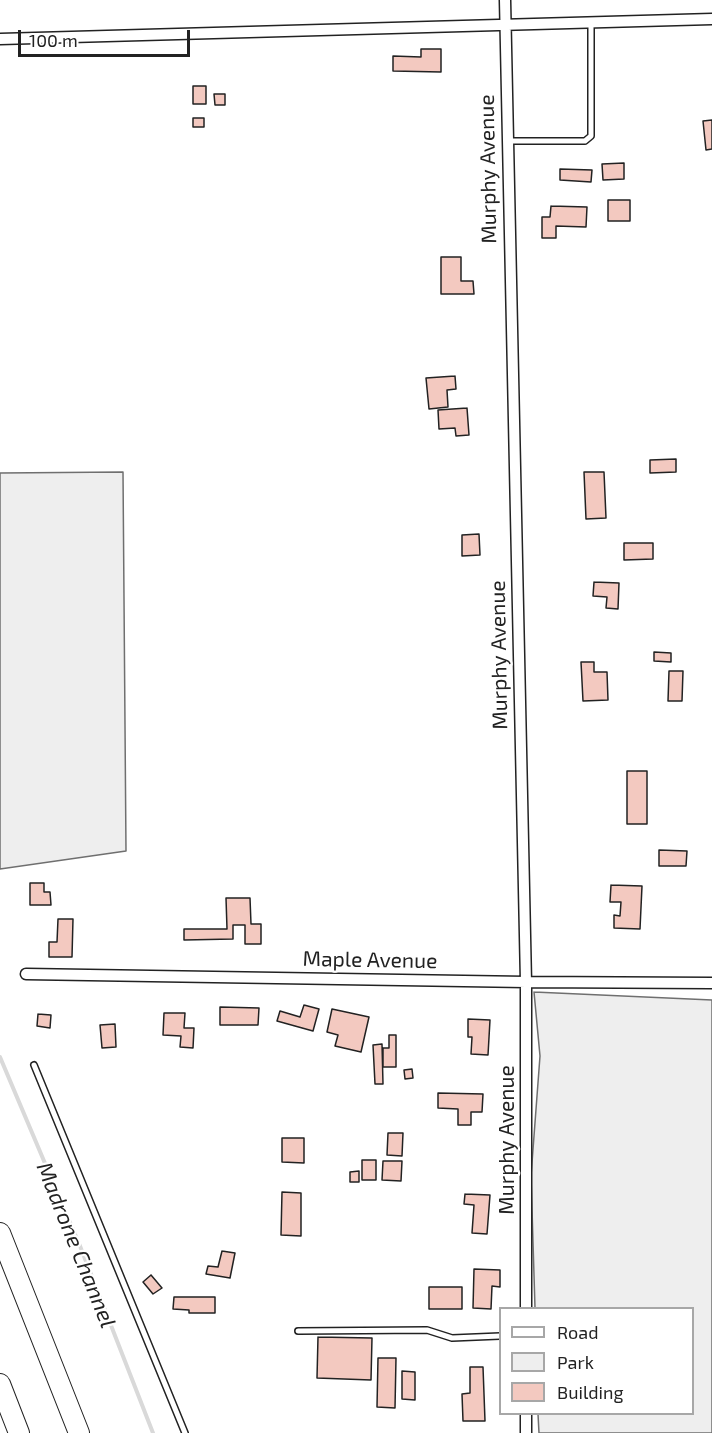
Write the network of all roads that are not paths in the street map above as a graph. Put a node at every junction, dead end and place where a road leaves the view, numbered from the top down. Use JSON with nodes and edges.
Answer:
{"nodes":[{"id":1,"x":505,"y":0,"type":"edge"},
{"id":2,"x":712,"y":19,"type":"edge"},
{"id":3,"x":591,"y":22,"type":"junction"},
{"id":4,"x":505,"y":24,"type":"junction"},
{"id":5,"x":0,"y":39,"type":"edge"},
{"id":6,"x":507,"y":141,"type":"junction"},
{"id":7,"x":26,"y":974,"type":"dead end"},
{"id":8,"x":526,"y":982,"type":"junction"},
{"id":9,"x":712,"y":983,"type":"edge"},
{"id":10,"x":34,"y":1065,"type":"dead end"},
{"id":11,"x":0,"y":1233,"type":"edge"},
{"id":12,"x":526,"y":1307,"type":"edge"},
{"id":13,"x":298,"y":1331,"type":"dead end"},
{"id":14,"x":499,"y":1336,"type":"edge"},
{"id":15,"x":0,"y":1384,"type":"edge"},
{"id":16,"x":526,"y":1415,"type":"edge"},
{"id":17,"x":19,"y":1433,"type":"edge"},
{"id":18,"x":79,"y":1433,"type":"edge"},
{"id":19,"x":185,"y":1433,"type":"edge"},
{"id":20,"x":526,"y":1433,"type":"edge"}],
"edges":[{"from":1,"to":4,"type":"street","name":"Murphy Avenue"},
{"from":2,"to":3,"type":"street"},
{"from":3,"to":4,"type":"street"},
{"from":3,"to":6,"type":"lane"},
{"from":4,"to":5,"type":"street"},
{"from":4,"to":6,"type":"street","name":"Murphy Avenue"},
{"from":6,"to":8,"type":"street","name":"Murphy Avenue"},
{"from":7,"to":8,"type":"street","name":"Maple Avenue"},
{"from":8,"to":9,"type":"street","name":"Maple Avenue"},
{"from":8,"to":12,"type":"street","name":"Murphy Avenue"},
{"from":10,"to":19,"type":"lane"},
{"from":11,"to":18,"type":"highway"},
{"from":13,"to":14,"type":"lane"},
{"from":15,"to":17,"type":"highway"},
{"from":16,"to":20,"type":"street"}]}
